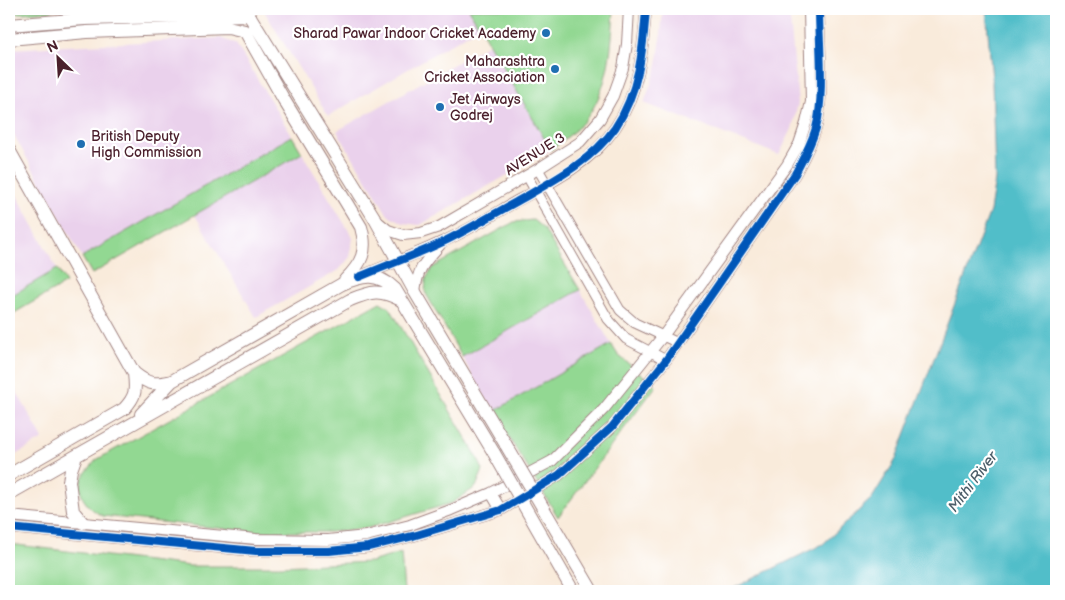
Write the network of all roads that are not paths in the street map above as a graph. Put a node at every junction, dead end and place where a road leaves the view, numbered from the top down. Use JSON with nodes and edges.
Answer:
{"nodes":[{"id":1,"x":629,"y":9,"type":"edge"},
{"id":2,"x":646,"y":9,"type":"edge"},
{"id":3,"x":809,"y":9,"type":"edge"},
{"id":4,"x":819,"y":9,"type":"edge"},
{"id":5,"x":217,"y":12,"type":"edge"},
{"id":6,"x":248,"y":12,"type":"edge"},
{"id":7,"x":84,"y":14,"type":"edge"},
{"id":8,"x":9,"y":24,"type":"edge"},
{"id":9,"x":245,"y":31,"type":"junction"},
{"id":10,"x":627,"y":31,"type":"junction"},
{"id":11,"x":645,"y":31,"type":"junction"},
{"id":12,"x":9,"y":39,"type":"edge"},
{"id":13,"x":9,"y":150,"type":"edge"},
{"id":14,"x":538,"y":169,"type":"junction"},
{"id":15,"x":527,"y":176,"type":"junction"},
{"id":16,"x":548,"y":185,"type":"junction"},
{"id":17,"x":535,"y":191,"type":"junction"},
{"id":18,"x":375,"y":219,"type":"junction"},
{"id":19,"x":443,"y":242,"type":"junction"},
{"id":20,"x":398,"y":260,"type":"junction"},
{"id":21,"x":359,"y":277,"type":"junction"},
{"id":22,"x":342,"y":284,"type":"junction"},
{"id":23,"x":415,"y":292,"type":"junction"},
{"id":24,"x":401,"y":300,"type":"junction"},
{"id":25,"x":663,"y":336,"type":"junction"},
{"id":26,"x":678,"y":343,"type":"junction"},
{"id":27,"x":651,"y":352,"type":"junction"},
{"id":28,"x":666,"y":360,"type":"junction"},
{"id":29,"x":134,"y":374,"type":"junction"},
{"id":30,"x":172,"y":381,"type":"junction"},
{"id":31,"x":133,"y":424,"type":"junction"},
{"id":32,"x":76,"y":456,"type":"junction"},
{"id":33,"x":9,"y":474,"type":"edge"},
{"id":34,"x":491,"y":492,"type":"junction"},
{"id":35,"x":9,"y":494,"type":"edge"},
{"id":36,"x":501,"y":510,"type":"junction"},
{"id":37,"x":9,"y":516,"type":"edge"},
{"id":38,"x":83,"y":523,"type":"junction"},
{"id":39,"x":9,"y":528,"type":"edge"},
{"id":40,"x":573,"y":591,"type":"edge"},
{"id":41,"x":592,"y":591,"type":"edge"}],
"edges":[{"from":1,"to":10,"type":"street","name":"AVENUE 3"},
{"from":2,"to":11,"type":"street"},
{"from":3,"to":25,"type":"street"},
{"from":4,"to":26,"type":"street"},
{"from":5,"to":6,"type":"main road"},
{"from":5,"to":7,"type":"main road"},
{"from":6,"to":9,"type":"main road"},
{"from":6,"to":18,"type":"main road"},
{"from":7,"to":8,"type":"main road"},
{"from":9,"to":12,"type":"main road"},
{"from":9,"to":22,"type":"main road"},
{"from":10,"to":11,"type":"street"},
{"from":10,"to":14,"type":"street","name":"AVENUE 3"},
{"from":11,"to":16,"type":"street"},
{"from":13,"to":29,"type":"main road"},
{"from":14,"to":15,"type":"street","name":"AVENUE 3"},
{"from":14,"to":16,"type":"street"},
{"from":15,"to":17,"type":"street"},
{"from":15,"to":18,"type":"street","name":"AVENUE 3"},
{"from":16,"to":17,"type":"street"},
{"from":16,"to":25,"type":"street"},
{"from":17,"to":19,"type":"street"},
{"from":17,"to":27,"type":"street"},
{"from":18,"to":20,"type":"main road"},
{"from":19,"to":20,"type":"street"},
{"from":19,"to":23,"type":"street"},
{"from":20,"to":21,"type":"street"},
{"from":20,"to":23,"type":"main road"},
{"from":21,"to":22,"type":"main road"},
{"from":21,"to":24,"type":"main road"},
{"from":22,"to":30,"type":"main road"},
{"from":23,"to":41,"type":"main road","bridge":true},
{"from":24,"to":31,"type":"main road"},
{"from":24,"to":40,"type":"main road","bridge":true},
{"from":25,"to":26,"type":"street"},
{"from":25,"to":27,"type":"street"},
{"from":26,"to":28,"type":"street"},
{"from":27,"to":28,"type":"street"},
{"from":27,"to":34,"type":"street"},
{"from":28,"to":36,"type":"street"},
{"from":29,"to":30,"type":"main road"},
{"from":29,"to":33,"type":"main road"},
{"from":30,"to":31,"type":"main road"},
{"from":31,"to":32,"type":"main road"},
{"from":32,"to":35,"type":"main road"},
{"from":32,"to":38,"type":"main road"},
{"from":34,"to":36,"type":"street"},
{"from":34,"to":38,"type":"street"},
{"from":36,"to":39,"type":"street"},
{"from":37,"to":38,"type":"street"}]}
